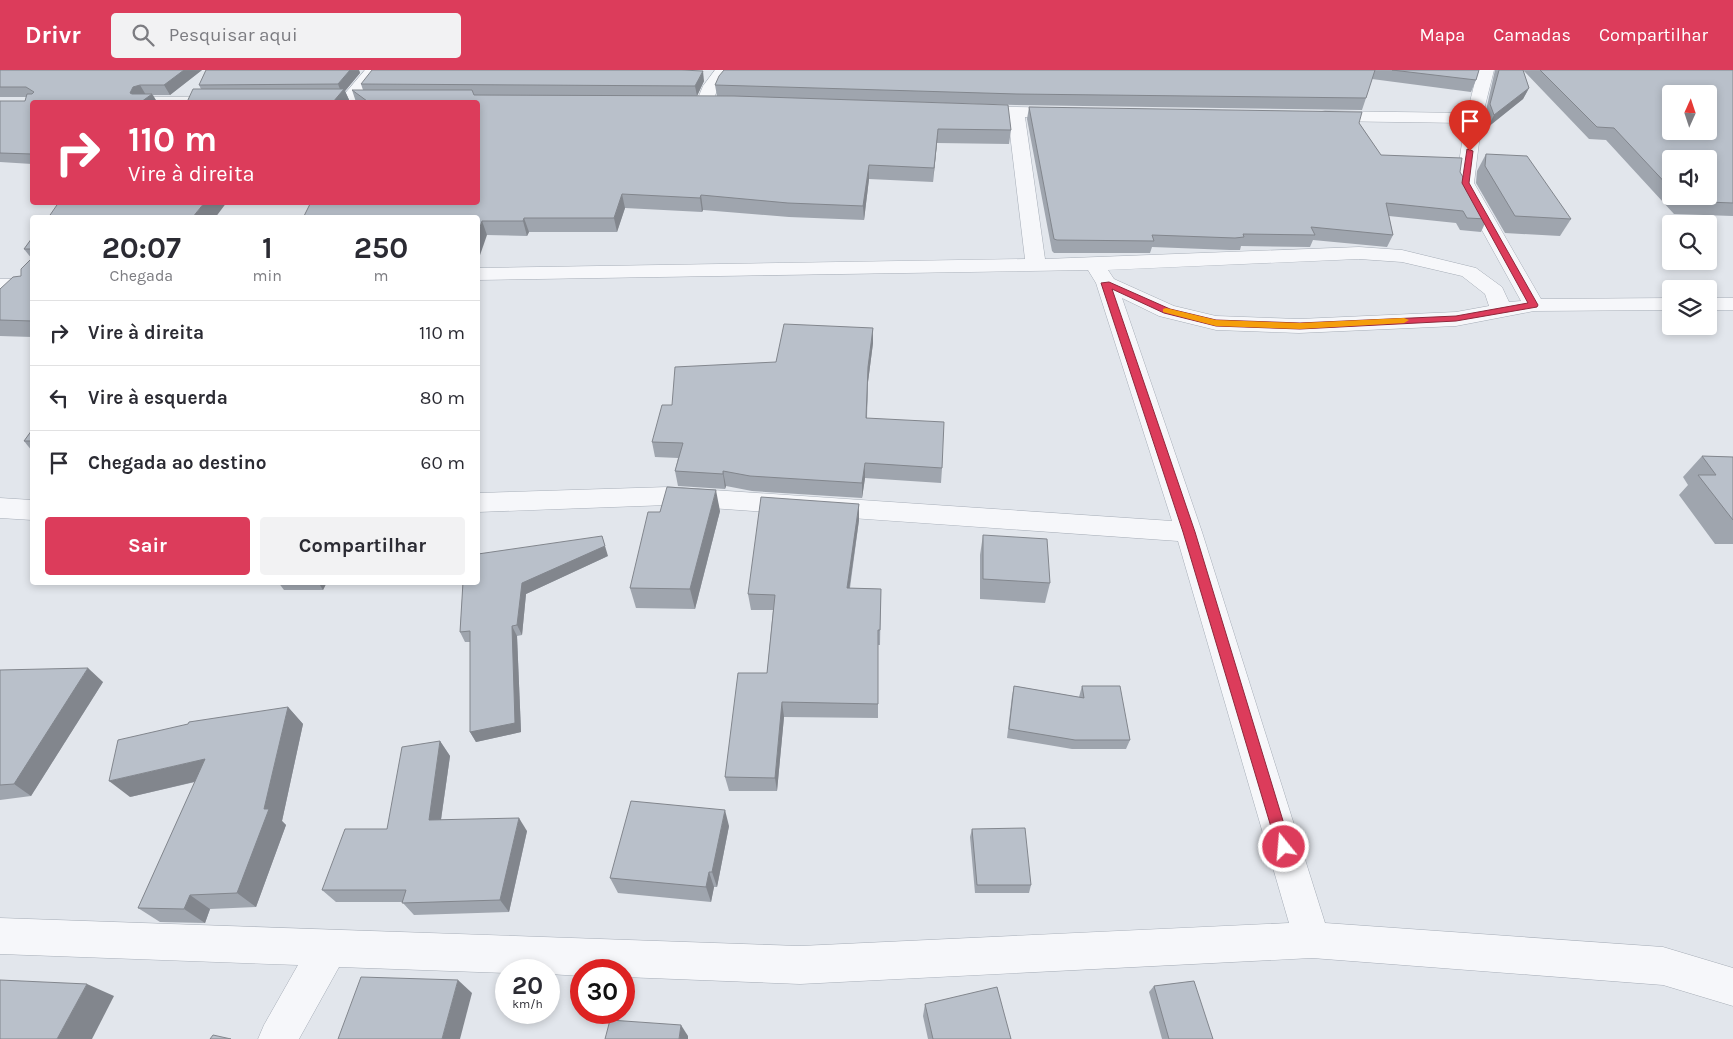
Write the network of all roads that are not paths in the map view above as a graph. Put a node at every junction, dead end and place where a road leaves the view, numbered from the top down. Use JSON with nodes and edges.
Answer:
{"nodes":[{"id":1,"x":373,"y":70,"type":"edge"},
{"id":2,"x":723,"y":70,"type":"edge"},
{"id":3,"x":1486,"y":70,"type":"edge"},
{"id":4,"x":348,"y":100,"type":"edge"},
{"id":5,"x":684,"y":103,"type":"edge"},
{"id":6,"x":958,"y":110,"type":"edge"},
{"id":7,"x":1016,"y":112,"type":"junction"},
{"id":8,"x":1075,"y":113,"type":"edge"},
{"id":9,"x":1304,"y":116,"type":"edge"},
{"id":10,"x":1474,"y":118,"type":"junction"},
{"id":11,"x":1036,"y":265,"type":"junction"},
{"id":12,"x":480,"y":274,"type":"edge"},
{"id":13,"x":1100,"y":274,"type":"junction"},
{"id":14,"x":30,"y":284,"type":"edge"},
{"id":15,"x":0,"y":285,"type":"edge"},
{"id":16,"x":1662,"y":304,"type":"edge"},
{"id":17,"x":1717,"y":304,"type":"edge"},
{"id":18,"x":1733,"y":304,"type":"edge"},
{"id":19,"x":1534,"y":305,"type":"junction"},
{"id":20,"x":1501,"y":310,"type":"junction"},
{"id":21,"x":480,"y":503,"type":"edge"},
{"id":22,"x":0,"y":508,"type":"edge"},
{"id":23,"x":30,"y":510,"type":"edge"},
{"id":24,"x":1189,"y":532,"type":"junction"},
{"id":25,"x":0,"y":936,"type":"edge"},
{"id":26,"x":1312,"y":940,"type":"junction"},
{"id":27,"x":330,"y":948,"type":"junction"},
{"id":28,"x":1733,"y":987,"type":"edge"},
{"id":29,"x":278,"y":1039,"type":"edge"}],
"edges":[{"from":1,"to":4,"type":"street"},
{"from":2,"to":5,"type":"street"},
{"from":3,"to":10,"type":"street"},
{"from":6,"to":7,"type":"street"},
{"from":7,"to":8,"type":"street"},
{"from":7,"to":11,"type":"street"},
{"from":9,"to":10,"type":"street"},
{"from":10,"to":19,"type":"street"},
{"from":11,"to":12,"type":"street"},
{"from":11,"to":13,"type":"street"},
{"from":13,"to":20,"type":"street"},
{"from":13,"to":20,"type":"street"},
{"from":13,"to":24,"type":"street"},
{"from":14,"to":15,"type":"street"},
{"from":16,"to":19,"type":"street"},
{"from":17,"to":18,"type":"street"},
{"from":19,"to":20,"type":"street"},
{"from":21,"to":24,"type":"street"},
{"from":22,"to":23,"type":"street"},
{"from":24,"to":26,"type":"street"},
{"from":25,"to":27,"type":"street"},
{"from":26,"to":27,"type":"street"},
{"from":26,"to":28,"type":"street"},
{"from":27,"to":29,"type":"street"}]}
